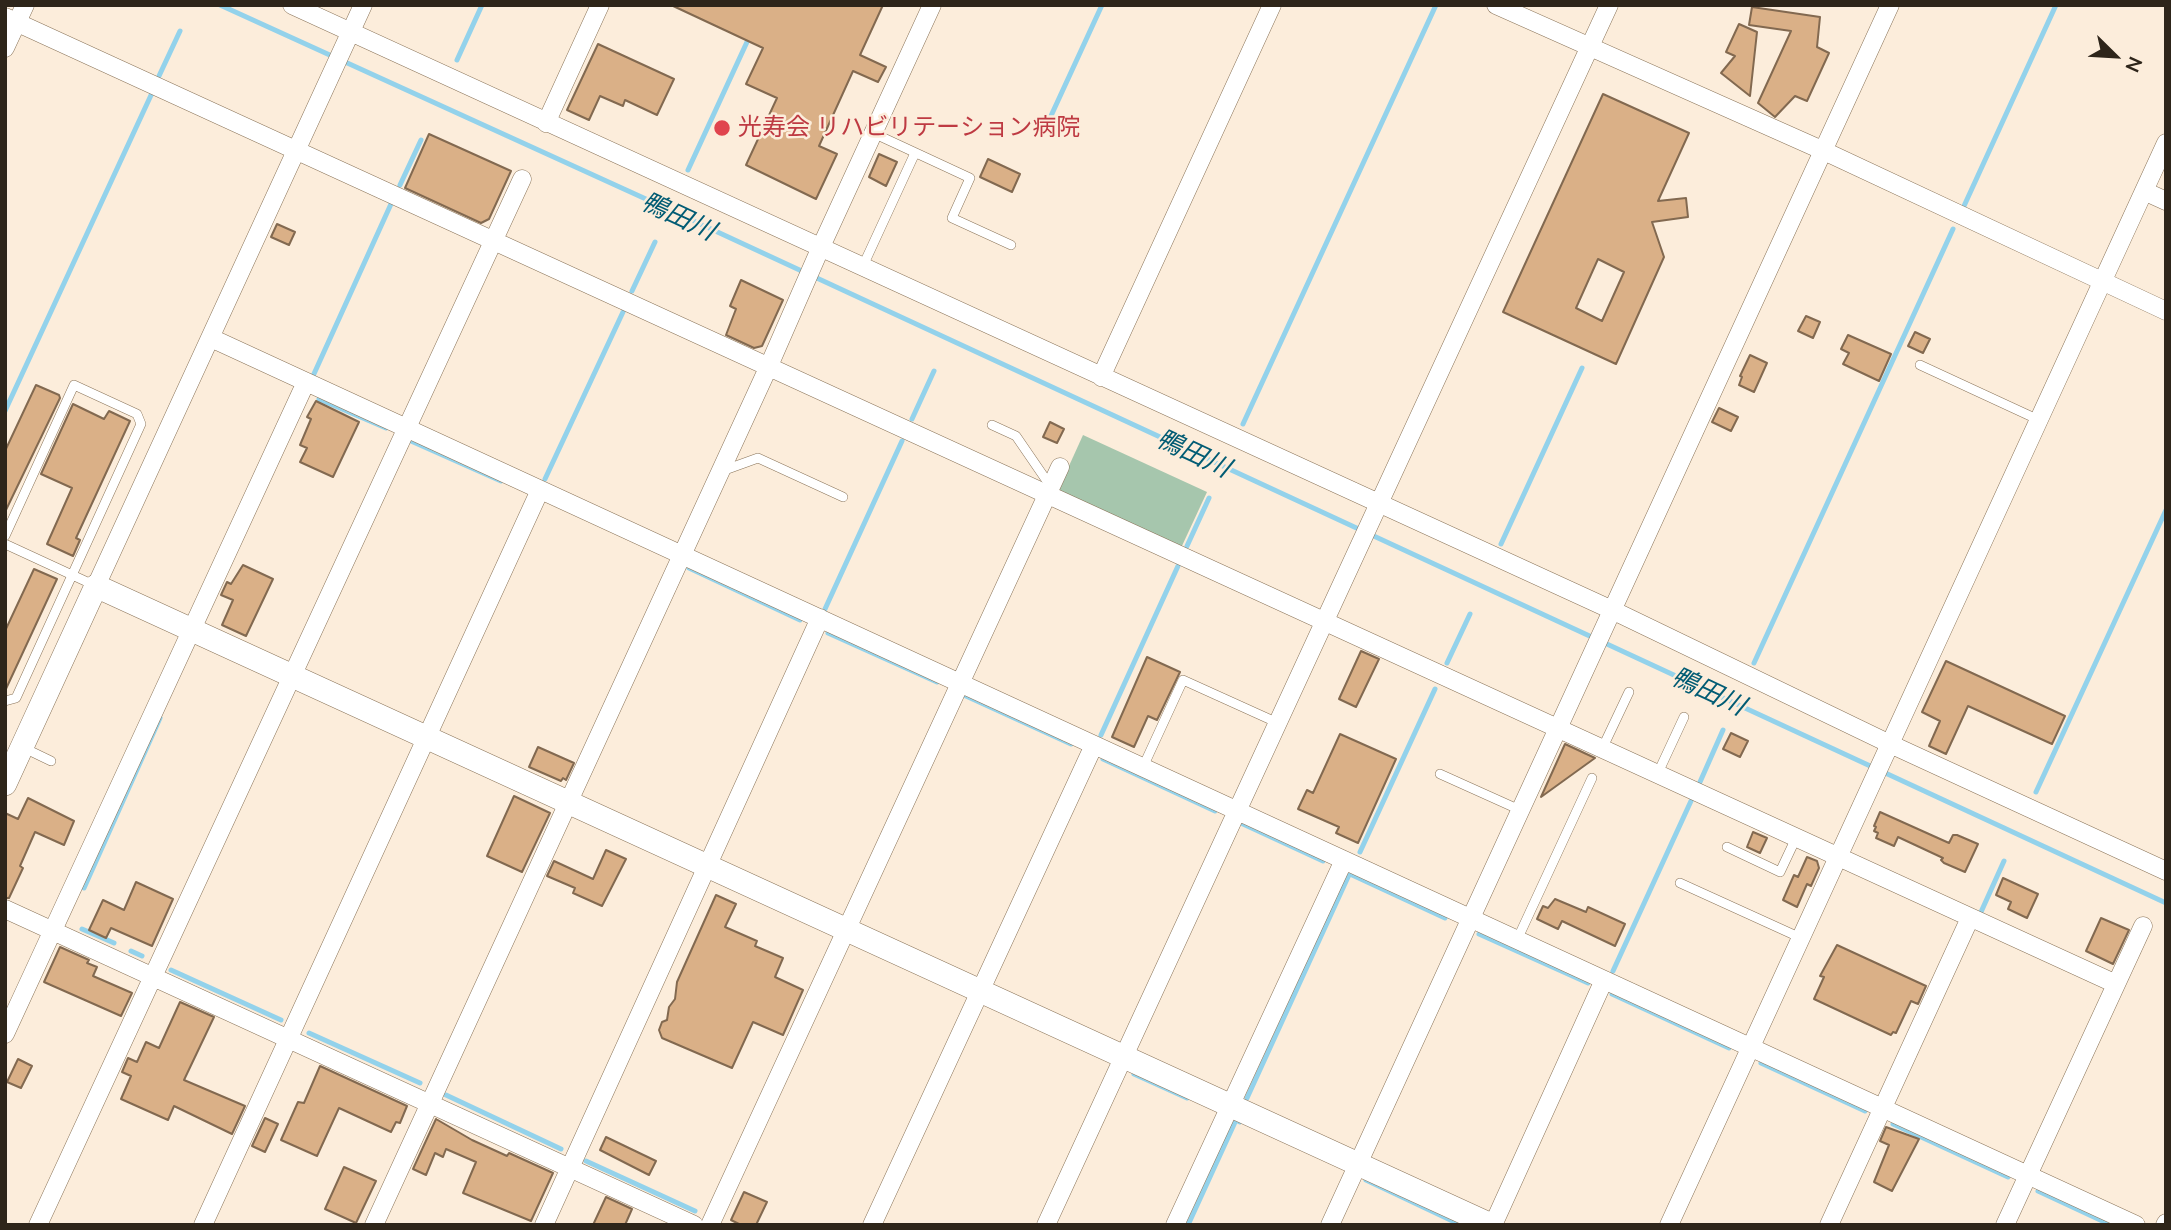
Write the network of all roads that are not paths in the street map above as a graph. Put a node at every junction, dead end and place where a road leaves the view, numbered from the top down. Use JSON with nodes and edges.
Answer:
{"nodes":[{"id":1,"x":25,"y":5,"type":"edge"},
{"id":2,"x":292,"y":5,"type":"edge"},
{"id":3,"x":363,"y":5,"type":"edge"},
{"id":4,"x":600,"y":5,"type":"edge"},
{"id":5,"x":932,"y":5,"type":"edge"},
{"id":6,"x":1272,"y":5,"type":"edge"},
{"id":7,"x":1496,"y":5,"type":"edge"},
{"id":8,"x":1609,"y":5,"type":"edge"},
{"id":9,"x":1890,"y":5,"type":"edge"},
{"id":10,"x":11,"y":19,"type":"edge"},
{"id":11,"x":348,"y":38,"type":"junction"},
{"id":12,"x":5,"y":48,"type":"edge"},
{"id":13,"x":1590,"y":48,"type":"junction"},
{"id":14,"x":546,"y":122,"type":"junction"},
{"id":15,"x":873,"y":133,"type":"junction"},
{"id":16,"x":2166,"y":143,"type":"edge"},
{"id":17,"x":1824,"y":151,"type":"junction"},
{"id":18,"x":296,"y":152,"type":"junction"},
{"id":19,"x":915,"y":153,"type":"junction"},
{"id":20,"x":522,"y":180,"type":"dead end"},
{"id":21,"x":2144,"y":191,"type":"junction"},
{"id":22,"x":2166,"y":201,"type":"edge"},
{"id":23,"x":493,"y":242,"type":"junction"},
{"id":24,"x":1011,"y":245,"type":"dead end"},
{"id":25,"x":818,"y":254,"type":"junction"},
{"id":26,"x":862,"y":268,"type":"junction"},
{"id":27,"x":2102,"y":281,"type":"junction"},
{"id":28,"x":2166,"y":311,"type":"edge"},
{"id":29,"x":211,"y":338,"type":"junction"},
{"id":30,"x":1920,"y":365,"type":"dead end"},
{"id":31,"x":768,"y":368,"type":"junction"},
{"id":32,"x":1101,"y":377,"type":"junction"},
{"id":33,"x":306,"y":382,"type":"junction"},
{"id":34,"x":2039,"y":420,"type":"junction"},
{"id":35,"x":992,"y":425,"type":"dead end"},
{"id":36,"x":406,"y":428,"type":"junction"},
{"id":37,"x":1060,"y":467,"type":"dead end"},
{"id":38,"x":720,"y":472,"type":"junction"},
{"id":39,"x":540,"y":490,"type":"junction"},
{"id":40,"x":1049,"y":491,"type":"junction"},
{"id":41,"x":843,"y":498,"type":"dead end"},
{"id":42,"x":1376,"y":509,"type":"junction"},
{"id":43,"x":5,"y":536,"type":"edge"},
{"id":44,"x":5,"y":544,"type":"edge"},
{"id":45,"x":682,"y":555,"type":"junction"},
{"id":46,"x":72,"y":575,"type":"junction"},
{"id":47,"x":96,"y":586,"type":"junction"},
{"id":48,"x":1609,"y":616,"type":"junction"},
{"id":49,"x":820,"y":618,"type":"junction"},
{"id":50,"x":1325,"y":623,"type":"junction"},
{"id":51,"x":192,"y":629,"type":"junction"},
{"id":52,"x":292,"y":675,"type":"junction"},
{"id":53,"x":960,"y":683,"type":"junction"},
{"id":54,"x":1629,"y":692,"type":"dead end"},
{"id":55,"x":5,"y":701,"type":"edge"},
{"id":56,"x":1684,"y":717,"type":"dead end"},
{"id":57,"x":1279,"y":723,"type":"junction"},
{"id":58,"x":1558,"y":729,"type":"junction"},
{"id":59,"x":427,"y":737,"type":"junction"},
{"id":60,"x":1094,"y":745,"type":"junction"},
{"id":61,"x":22,"y":747,"type":"junction"},
{"id":62,"x":1888,"y":748,"type":"junction"},
{"id":63,"x":1602,"y":750,"type":"junction"},
{"id":64,"x":51,"y":761,"type":"dead end"},
{"id":65,"x":1143,"y":767,"type":"junction"},
{"id":66,"x":1440,"y":774,"type":"dead end"},
{"id":67,"x":1657,"y":775,"type":"junction"},
{"id":68,"x":1592,"y":778,"type":"dead end"},
{"id":69,"x":5,"y":783,"type":"edge"},
{"id":70,"x":569,"y":802,"type":"junction"},
{"id":71,"x":1520,"y":810,"type":"junction"},
{"id":72,"x":1238,"y":811,"type":"junction"},
{"id":73,"x":1796,"y":838,"type":"junction"},
{"id":74,"x":1727,"y":847,"type":"dead end"},
{"id":75,"x":1837,"y":857,"type":"junction"},
{"id":76,"x":1344,"y":860,"type":"junction"},
{"id":77,"x":708,"y":865,"type":"junction"},
{"id":78,"x":2165,"y":870,"type":"edge"},
{"id":79,"x":1680,"y":883,"type":"dead end"},
{"id":80,"x":5,"y":908,"type":"edge"},
{"id":81,"x":1471,"y":918,"type":"junction"},
{"id":82,"x":1970,"y":918,"type":"junction"},
{"id":83,"x":2143,"y":926,"type":"dead end"},
{"id":84,"x":847,"y":929,"type":"junction"},
{"id":85,"x":53,"y":930,"type":"junction"},
{"id":86,"x":1801,"y":938,"type":"junction"},
{"id":87,"x":1517,"y":940,"type":"junction"},
{"id":88,"x":153,"y":976,"type":"junction"},
{"id":89,"x":1604,"y":980,"type":"junction"},
{"id":90,"x":2116,"y":984,"type":"junction"},
{"id":91,"x":980,"y":990,"type":"junction"},
{"id":92,"x":5,"y":1034,"type":"edge"},
{"id":93,"x":288,"y":1038,"type":"junction"},
{"id":94,"x":1750,"y":1047,"type":"junction"},
{"id":95,"x":1122,"y":1055,"type":"junction"},
{"id":96,"x":430,"y":1103,"type":"junction"},
{"id":97,"x":1230,"y":1105,"type":"junction"},
{"id":98,"x":1882,"y":1108,"type":"junction"},
{"id":99,"x":1358,"y":1163,"type":"junction"},
{"id":100,"x":570,"y":1168,"type":"junction"},
{"id":101,"x":2028,"y":1175,"type":"junction"},
{"id":102,"x":38,"y":1225,"type":"edge"},
{"id":103,"x":203,"y":1225,"type":"edge"},
{"id":104,"x":374,"y":1225,"type":"edge"},
{"id":105,"x":544,"y":1225,"type":"edge"},
{"id":106,"x":694,"y":1225,"type":"edge"},
{"id":107,"x":710,"y":1225,"type":"edge"},
{"id":108,"x":872,"y":1225,"type":"edge"},
{"id":109,"x":1046,"y":1225,"type":"edge"},
{"id":110,"x":1175,"y":1225,"type":"edge"},
{"id":111,"x":1330,"y":1225,"type":"edge"},
{"id":112,"x":1492,"y":1225,"type":"edge"},
{"id":113,"x":1669,"y":1225,"type":"edge"},
{"id":114,"x":1829,"y":1225,"type":"edge"},
{"id":115,"x":2005,"y":1225,"type":"edge"},
{"id":116,"x":2136,"y":1225,"type":"edge"}],
"edges":[{"from":1,"to":10,"type":"street"},
{"from":2,"to":11,"type":"street"},
{"from":3,"to":11,"type":"street"},
{"from":4,"to":14,"type":"street"},
{"from":5,"to":15,"type":"street"},
{"from":6,"to":32,"type":"street"},
{"from":7,"to":13,"type":"street"},
{"from":8,"to":13,"type":"street"},
{"from":9,"to":17,"type":"street"},
{"from":10,"to":12,"type":"street"},
{"from":10,"to":18,"type":"street"},
{"from":11,"to":14,"type":"street"},
{"from":11,"to":18,"type":"street"},
{"from":13,"to":17,"type":"street"},
{"from":13,"to":42,"type":"street"},
{"from":14,"to":25,"type":"street"},
{"from":15,"to":19,"type":"lane"},
{"from":15,"to":25,"type":"street"},
{"from":16,"to":21,"type":"street"},
{"from":17,"to":27,"type":"street"},
{"from":17,"to":48,"type":"street"},
{"from":18,"to":23,"type":"street"},
{"from":18,"to":29,"type":"street"},
{"from":19,"to":24,"type":"lane"},
{"from":19,"to":26,"type":"lane"},
{"from":20,"to":23,"type":"street"},
{"from":21,"to":22,"type":"street"},
{"from":21,"to":27,"type":"street"},
{"from":23,"to":31,"type":"street"},
{"from":23,"to":36,"type":"street"},
{"from":25,"to":26,"type":"street"},
{"from":25,"to":31,"type":"street"},
{"from":26,"to":32,"type":"street"},
{"from":27,"to":28,"type":"street"},
{"from":27,"to":34,"type":"street"},
{"from":29,"to":33,"type":"street"},
{"from":29,"to":47,"type":"street"},
{"from":30,"to":34,"type":"lane"},
{"from":31,"to":38,"type":"street"},
{"from":31,"to":40,"type":"street"},
{"from":32,"to":42,"type":"street"},
{"from":33,"to":36,"type":"street"},
{"from":33,"to":51,"type":"street"},
{"from":34,"to":62,"type":"street"},
{"from":35,"to":40,"type":"lane"},
{"from":36,"to":39,"type":"street"},
{"from":36,"to":52,"type":"street"},
{"from":37,"to":40,"type":"street"},
{"from":38,"to":41,"type":"lane"},
{"from":38,"to":45,"type":"street"},
{"from":39,"to":45,"type":"street"},
{"from":39,"to":59,"type":"street"},
{"from":40,"to":50,"type":"street"},
{"from":40,"to":53,"type":"street"},
{"from":42,"to":48,"type":"street"},
{"from":42,"to":50,"type":"street"},
{"from":43,"to":46,"type":"lane"},
{"from":44,"to":46,"type":"lane"},
{"from":45,"to":49,"type":"street"},
{"from":45,"to":70,"type":"street"},
{"from":46,"to":47,"type":"lane"},
{"from":46,"to":55,"type":"lane"},
{"from":47,"to":51,"type":"street"},
{"from":47,"to":61,"type":"street"},
{"from":48,"to":58,"type":"street"},
{"from":48,"to":62,"type":"street"},
{"from":49,"to":53,"type":"street"},
{"from":49,"to":77,"type":"street"},
{"from":50,"to":57,"type":"street"},
{"from":50,"to":58,"type":"street"},
{"from":51,"to":52,"type":"street"},
{"from":51,"to":85,"type":"street"},
{"from":52,"to":59,"type":"street"},
{"from":52,"to":88,"type":"street"},
{"from":53,"to":60,"type":"street"},
{"from":53,"to":84,"type":"street"},
{"from":54,"to":63,"type":"lane"},
{"from":56,"to":67,"type":"lane"},
{"from":57,"to":65,"type":"lane"},
{"from":57,"to":72,"type":"street"},
{"from":58,"to":63,"type":"street"},
{"from":58,"to":71,"type":"street"},
{"from":59,"to":70,"type":"street"},
{"from":59,"to":93,"type":"street"},
{"from":60,"to":65,"type":"street"},
{"from":60,"to":91,"type":"street"},
{"from":61,"to":64,"type":"lane"},
{"from":61,"to":69,"type":"street"},
{"from":62,"to":75,"type":"street"},
{"from":62,"to":78,"type":"street"},
{"from":63,"to":67,"type":"street"},
{"from":65,"to":72,"type":"street"},
{"from":66,"to":71,"type":"lane"},
{"from":67,"to":73,"type":"street"},
{"from":68,"to":87,"type":"lane"},
{"from":70,"to":77,"type":"street"},
{"from":70,"to":96,"type":"street"},
{"from":71,"to":81,"type":"street"},
{"from":72,"to":76,"type":"street"},
{"from":72,"to":95,"type":"street"},
{"from":73,"to":74,"type":"lane"},
{"from":73,"to":75,"type":"street"},
{"from":75,"to":82,"type":"street"},
{"from":75,"to":86,"type":"street"},
{"from":76,"to":81,"type":"street"},
{"from":76,"to":97,"type":"street"},
{"from":77,"to":84,"type":"street"},
{"from":77,"to":100,"type":"street"},
{"from":79,"to":86,"type":"lane"},
{"from":80,"to":85,"type":"street"},
{"from":81,"to":87,"type":"street"},
{"from":81,"to":99,"type":"street"},
{"from":82,"to":90,"type":"street"},
{"from":82,"to":98,"type":"street"},
{"from":83,"to":90,"type":"street"},
{"from":84,"to":91,"type":"street"},
{"from":84,"to":107,"type":"street"},
{"from":85,"to":88,"type":"street"},
{"from":85,"to":92,"type":"street"},
{"from":86,"to":94,"type":"street"},
{"from":87,"to":89,"type":"street"},
{"from":88,"to":93,"type":"street"},
{"from":88,"to":102,"type":"street"},
{"from":89,"to":94,"type":"street"},
{"from":89,"to":112,"type":"street"},
{"from":90,"to":101,"type":"street"},
{"from":91,"to":95,"type":"street"},
{"from":91,"to":108,"type":"street"},
{"from":93,"to":96,"type":"street"},
{"from":93,"to":103,"type":"street"},
{"from":94,"to":98,"type":"street"},
{"from":94,"to":113,"type":"street"},
{"from":95,"to":97,"type":"street"},
{"from":95,"to":109,"type":"street"},
{"from":96,"to":100,"type":"street"},
{"from":96,"to":104,"type":"street"},
{"from":97,"to":99,"type":"street"},
{"from":97,"to":110,"type":"street"},
{"from":98,"to":101,"type":"street"},
{"from":98,"to":114,"type":"street"},
{"from":99,"to":111,"type":"street"},
{"from":99,"to":112,"type":"street"},
{"from":100,"to":105,"type":"street"},
{"from":100,"to":106,"type":"street"},
{"from":101,"to":115,"type":"street"},
{"from":101,"to":116,"type":"street"}]}
